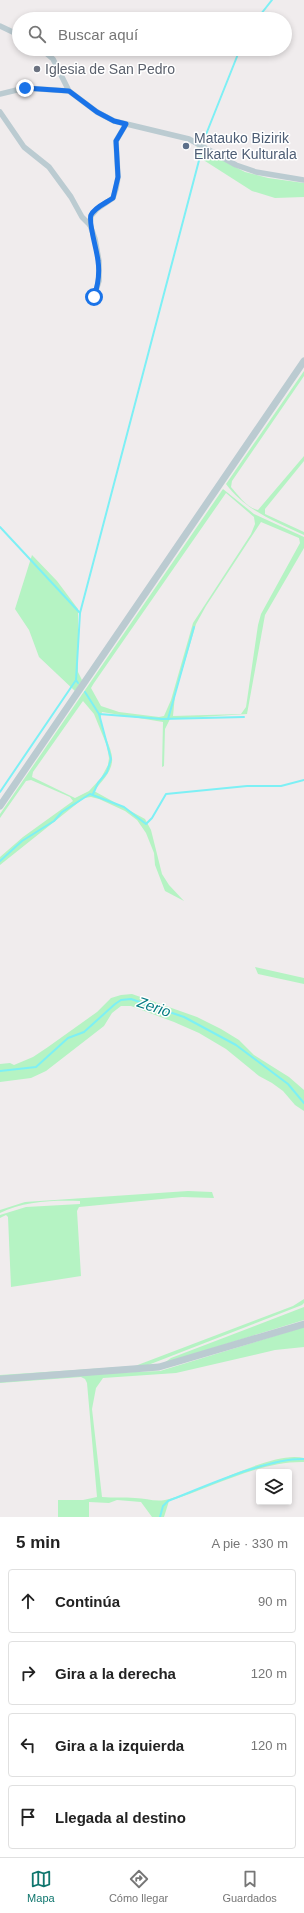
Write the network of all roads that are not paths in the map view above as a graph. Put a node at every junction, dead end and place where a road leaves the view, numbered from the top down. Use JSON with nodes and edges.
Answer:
{"nodes":[{"id":1,"x":0,"y":26,"type":"edge"},
{"id":2,"x":12,"y":32,"type":"edge"},
{"id":3,"x":49,"y":56,"type":"edge"},
{"id":4,"x":69,"y":91,"type":"junction"},
{"id":5,"x":0,"y":94,"type":"edge"},
{"id":6,"x":0,"y":112,"type":"edge"},
{"id":7,"x":126,"y":124,"type":"junction"},
{"id":8,"x":304,"y":180,"type":"edge"},
{"id":9,"x":90,"y":225,"type":"junction"},
{"id":10,"x":94,"y":297,"type":"dead end"},
{"id":11,"x":304,"y":361,"type":"edge"},
{"id":12,"x":10,"y":790,"type":"junction"},
{"id":13,"x":0,"y":799,"type":"edge"},
{"id":14,"x":0,"y":806,"type":"edge"},
{"id":15,"x":304,"y":1324,"type":"edge"},
{"id":16,"x":0,"y":1379,"type":"edge"}],
"edges":[{"from":1,"to":2,"type":"street"},
{"from":3,"to":4,"type":"street"},
{"from":4,"to":5,"type":"street"},
{"from":4,"to":7,"type":"street"},
{"from":6,"to":9,"type":"street"},
{"from":7,"to":8,"type":"street"},
{"from":7,"to":9,"type":"street"},
{"from":9,"to":10,"type":"street"},
{"from":11,"to":12,"type":"street"},
{"from":12,"to":13,"type":"street"},
{"from":12,"to":14,"type":"street"},
{"from":15,"to":16,"type":"street"}]}
